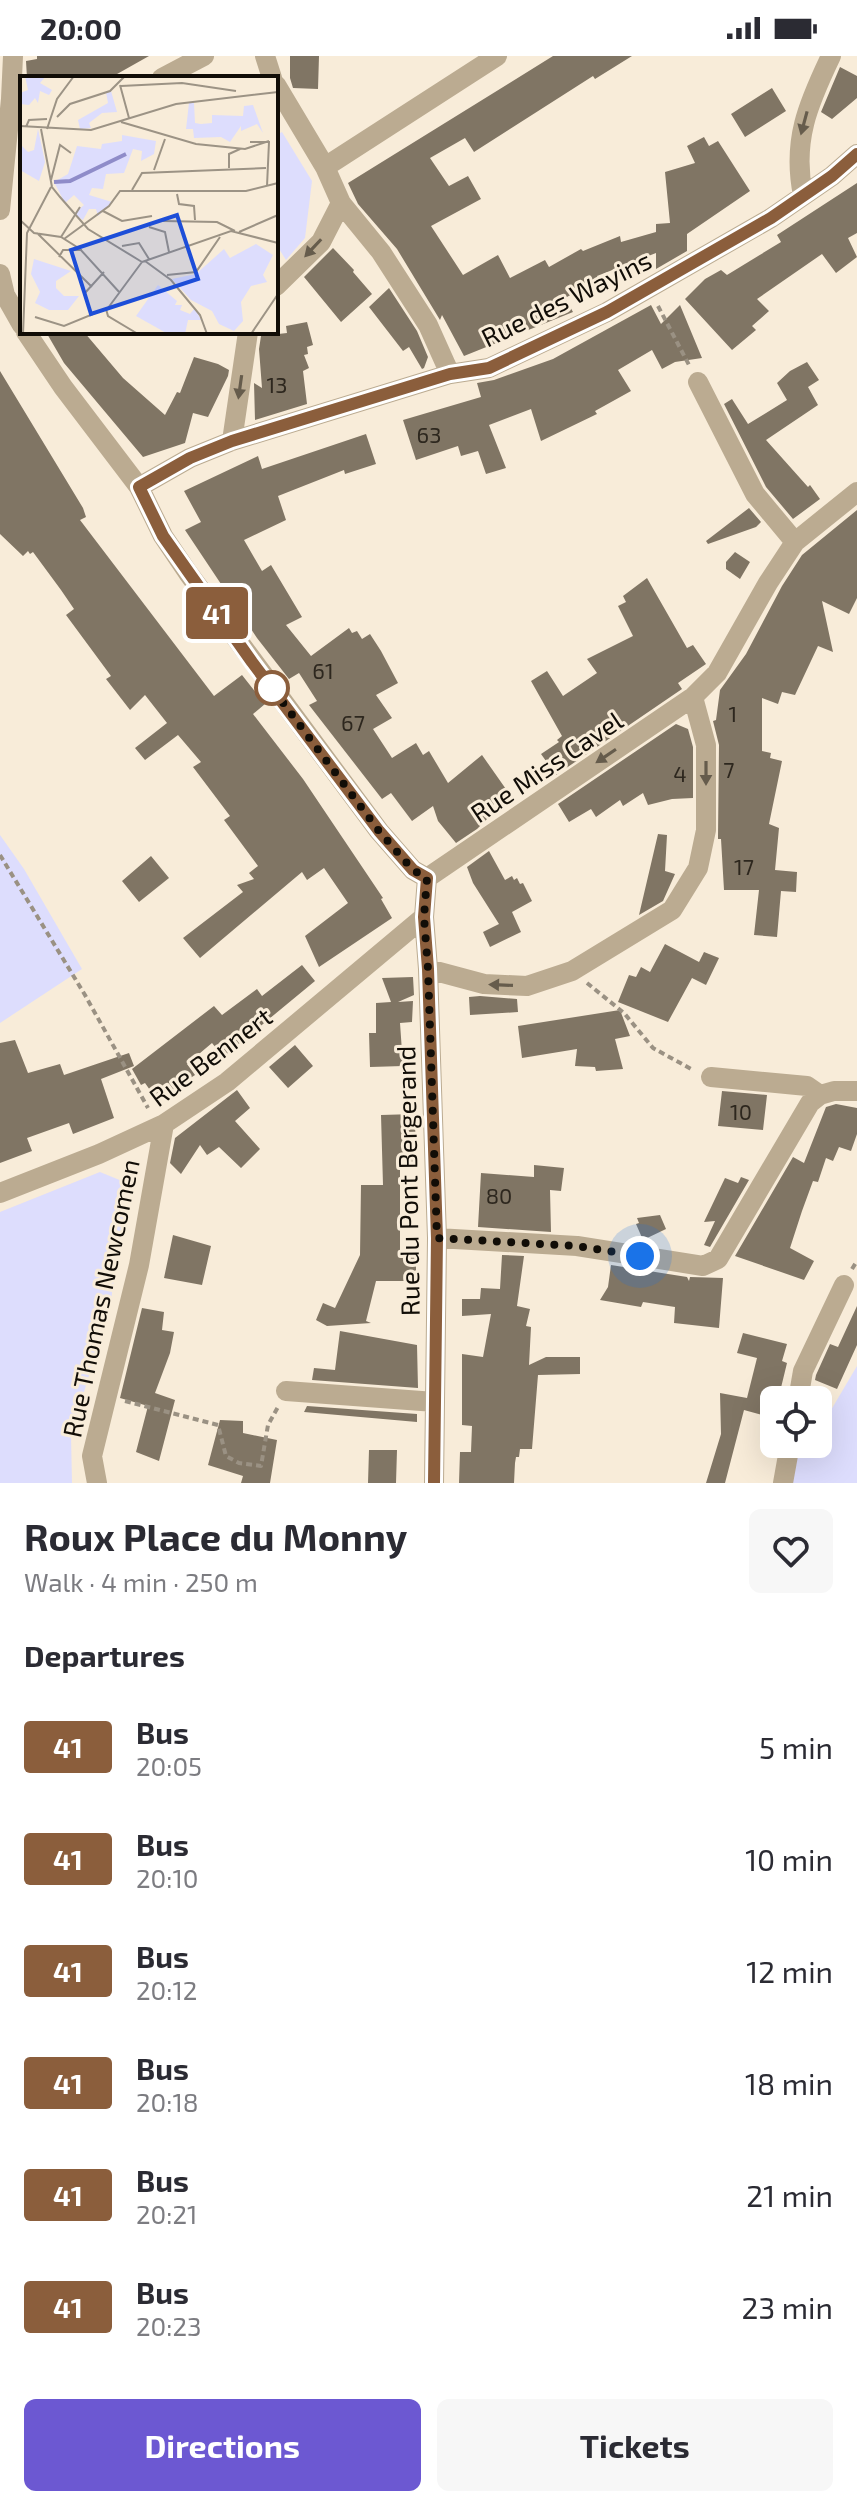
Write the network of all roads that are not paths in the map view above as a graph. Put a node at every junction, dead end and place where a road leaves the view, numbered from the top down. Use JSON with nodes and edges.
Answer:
{"nodes":[{"id":1,"x":13,"y":56,"type":"edge"},
{"id":2,"x":204,"y":56,"type":"edge"},
{"id":3,"x":265,"y":56,"type":"edge"},
{"id":4,"x":497,"y":56,"type":"edge"},
{"id":5,"x":831,"y":56,"type":"edge"},
{"id":6,"x":166,"y":76,"type":"edge"},
{"id":7,"x":271,"y":76,"type":"edge"},
{"id":8,"x":278,"y":88,"type":"edge"},
{"id":9,"x":14,"y":134,"type":"edge"},
{"id":10,"x":857,"y":154,"type":"edge"},
{"id":11,"x":325,"y":167,"type":"junction"},
{"id":12,"x":803,"y":195,"type":"junction"},
{"id":13,"x":341,"y":203,"type":"junction"},
{"id":14,"x":0,"y":210,"type":"edge"},
{"id":15,"x":0,"y":274,"type":"edge"},
{"id":16,"x":278,"y":284,"type":"edge"},
{"id":17,"x":20,"y":321,"type":"edge"},
{"id":18,"x":27,"y":334,"type":"edge"},
{"id":19,"x":248,"y":334,"type":"edge"},
{"id":20,"x":450,"y":374,"type":"junction"},
{"id":21,"x":698,"y":382,"type":"road end"},
{"id":22,"x":232,"y":441,"type":"junction"},
{"id":23,"x":139,"y":487,"type":"junction"},
{"id":24,"x":857,"y":492,"type":"edge"},
{"id":25,"x":795,"y":542,"type":"junction"},
{"id":26,"x":693,"y":697,"type":"junction"},
{"id":27,"x":427,"y":878,"type":"junction"},
{"id":28,"x":424,"y":917,"type":"junction"},
{"id":29,"x":428,"y":969,"type":"junction"},
{"id":30,"x":711,"y":1077,"type":"road end"},
{"id":31,"x":857,"y":1091,"type":"edge"},
{"id":32,"x":820,"y":1095,"type":"junction"},
{"id":33,"x":160,"y":1126,"type":"junction"},
{"id":34,"x":0,"y":1193,"type":"edge"},
{"id":35,"x":437,"y":1238,"type":"junction"},
{"id":36,"x":844,"y":1285,"type":"dead end"},
{"id":37,"x":800,"y":1386,"type":"edge"},
{"id":38,"x":286,"y":1391,"type":"road end"},
{"id":39,"x":435,"y":1402,"type":"junction"},
{"id":40,"x":787,"y":1458,"type":"edge"},
{"id":41,"x":97,"y":1483,"type":"edge"},
{"id":42,"x":434,"y":1483,"type":"edge"},
{"id":43,"x":783,"y":1483,"type":"edge"}],
"edges":[{"from":1,"to":9,"type":"street"},
{"from":2,"to":6,"type":"street"},
{"from":3,"to":7,"type":"street"},
{"from":4,"to":11,"type":"street"},
{"from":5,"to":12,"type":"street","one_way":true},
{"from":8,"to":11,"type":"street"},
{"from":9,"to":14,"type":"street"},
{"from":10,"to":12,"type":"street","name":"Rue des Wayins"},
{"from":11,"to":13,"type":"street"},
{"from":12,"to":20,"type":"street","name":"Rue des Wayins"},
{"from":13,"to":16,"type":"street","one_way":true},
{"from":13,"to":20,"type":"street"},
{"from":15,"to":17,"type":"street"},
{"from":18,"to":23,"type":"street"},
{"from":19,"to":22,"type":"street","one_way":true},
{"from":20,"to":22,"type":"street","name":"Rue des Wayins"},
{"from":21,"to":25,"type":"street"},
{"from":22,"to":23,"type":"street","name":"Rue des Wayins"},
{"from":23,"to":27,"type":"street"},
{"from":24,"to":25,"type":"street","name":"Rue Miss Cavel"},
{"from":25,"to":26,"type":"street","name":"Rue Miss Cavel"},
{"from":26,"to":27,"type":"street","name":"Rue Miss Cavel","one_way":true},
{"from":26,"to":29,"type":"street","one_way":true},
{"from":27,"to":28,"type":"street","name":"Rue du Pont Bergerand"},
{"from":28,"to":29,"type":"street","name":"Rue du Pont Bergerand"},
{"from":28,"to":33,"type":"street","name":"Rue Bennert"},
{"from":29,"to":35,"type":"street","name":"Rue du Pont Bergerand"},
{"from":30,"to":32,"type":"street"},
{"from":31,"to":32,"type":"street"},
{"from":32,"to":35,"type":"street"},
{"from":33,"to":34,"type":"street","name":"Rue Bennert"},
{"from":33,"to":41,"type":"street","name":"Rue Thomas Newcomen"},
{"from":35,"to":39,"type":"street","name":"Rue du Pont Bergerand"},
{"from":36,"to":37,"type":"street"},
{"from":38,"to":39,"type":"street"},
{"from":39,"to":42,"type":"street","name":"Rue du Pont Bergerand"},
{"from":40,"to":43,"type":"street"}]}
